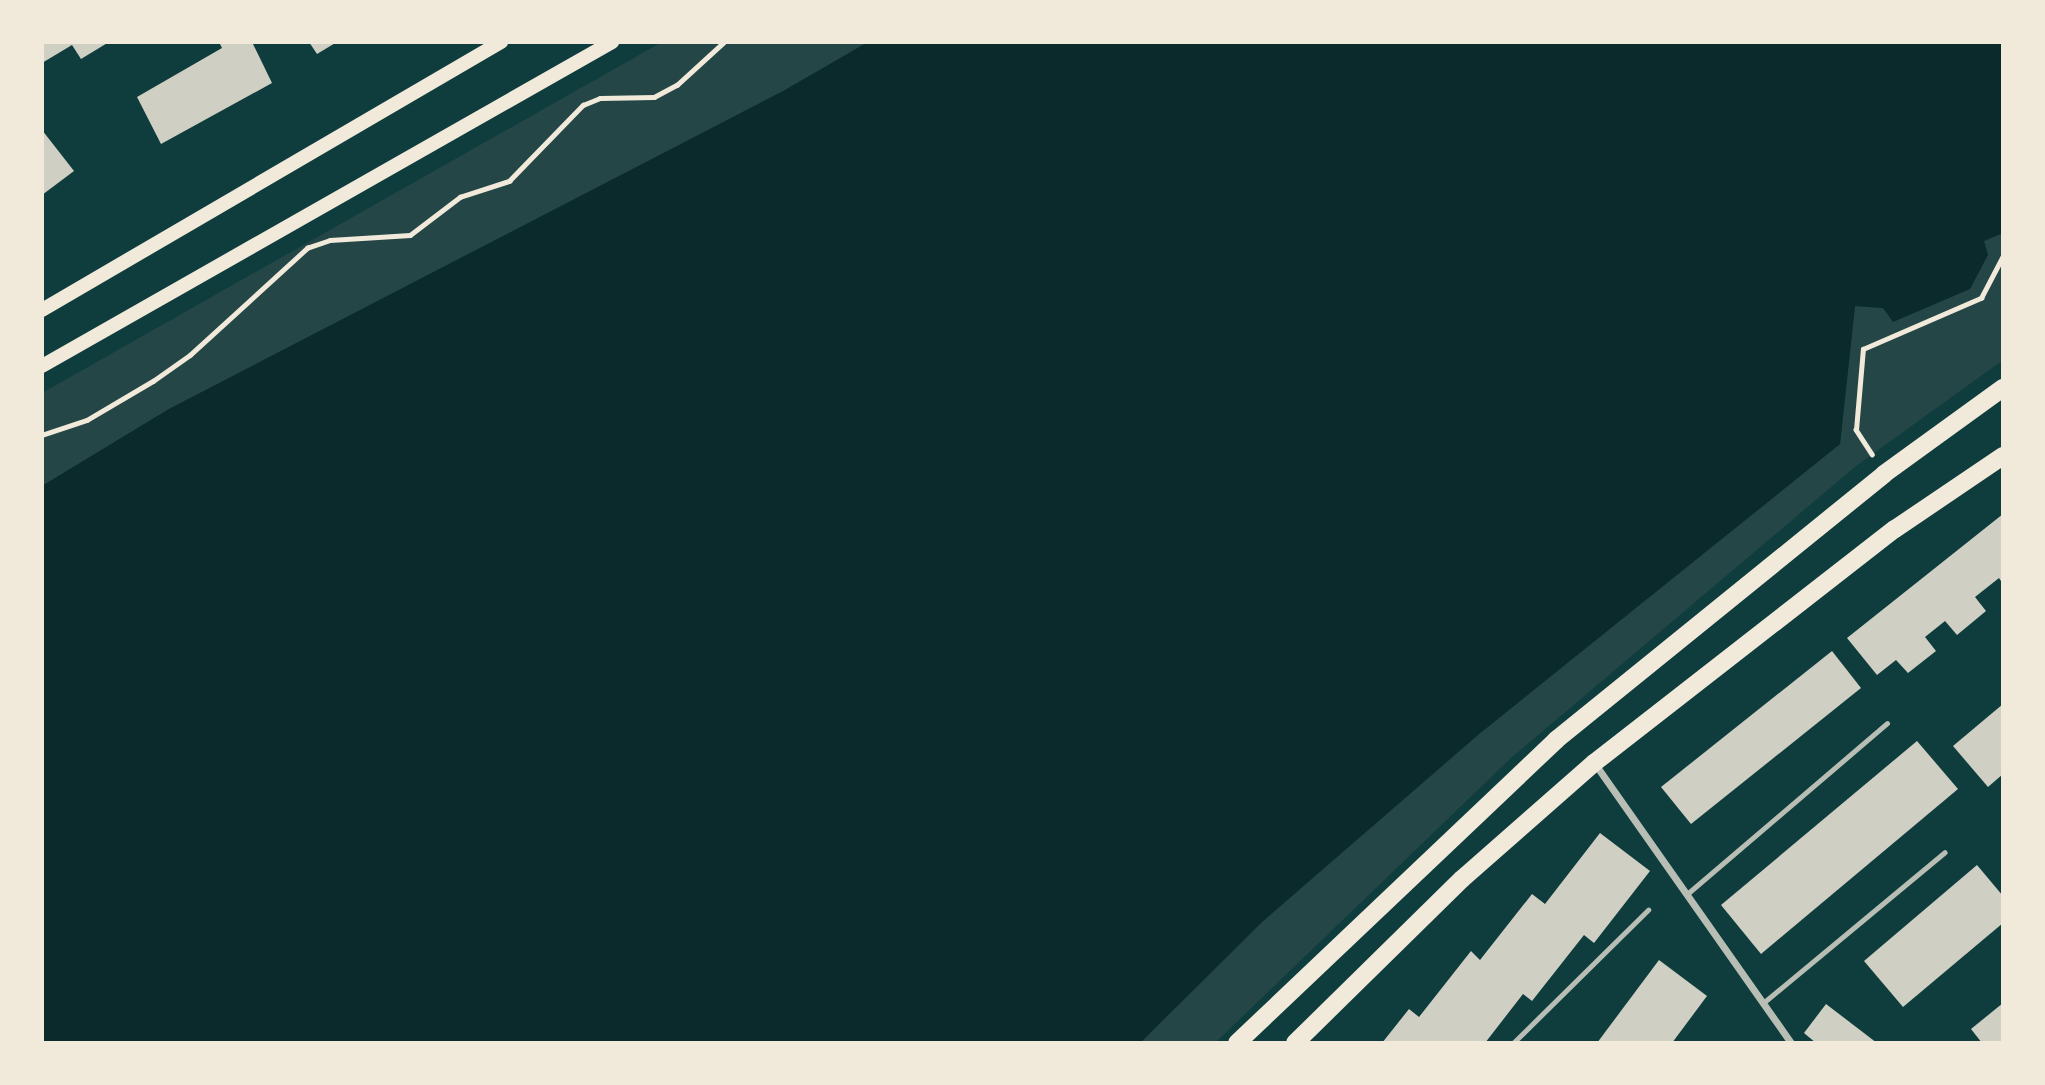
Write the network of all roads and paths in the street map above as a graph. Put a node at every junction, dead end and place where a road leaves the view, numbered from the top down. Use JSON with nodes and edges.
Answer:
{"nodes":[{"id":1,"x":501,"y":42,"type":"edge"},
{"id":2,"x":612,"y":42,"type":"edge"},
{"id":3,"x":724,"y":42,"type":"edge"},
{"id":4,"x":2003,"y":256,"type":"edge"},
{"id":5,"x":42,"y":310,"type":"edge"},
{"id":6,"x":42,"y":366,"type":"edge"},
{"id":7,"x":2003,"y":388,"type":"edge"},
{"id":8,"x":42,"y":435,"type":"edge"},
{"id":9,"x":2003,"y":456,"type":"edge"},
{"id":10,"x":1884,"y":474,"type":"junction"},
{"id":11,"x":1887,"y":723,"type":"dead end"},
{"id":12,"x":1594,"y":763,"type":"junction"},
{"id":13,"x":1945,"y":852,"type":"dead end"},
{"id":14,"x":1687,"y":894,"type":"junction"},
{"id":15,"x":1647,"y":910,"type":"dead end"},
{"id":16,"x":1763,"y":1003,"type":"junction"},
{"id":17,"x":1237,"y":1043,"type":"edge"},
{"id":18,"x":1295,"y":1043,"type":"edge"},
{"id":19,"x":1513,"y":1043,"type":"edge"},
{"id":20,"x":1791,"y":1043,"type":"edge"}],
"edges":[{"from":1,"to":5,"type":"main road"},
{"from":2,"to":6,"type":"main road"},
{"from":3,"to":8,"type":"path"},
{"from":4,"to":10,"type":"path"},
{"from":7,"to":10,"type":"main road"},
{"from":9,"to":12,"type":"main road"},
{"from":10,"to":17,"type":"main road"},
{"from":11,"to":14,"type":"lane"},
{"from":12,"to":14,"type":"street"},
{"from":12,"to":18,"type":"main road"},
{"from":13,"to":16,"type":"lane"},
{"from":14,"to":16,"type":"street"},
{"from":15,"to":19,"type":"lane"},
{"from":16,"to":20,"type":"street"}]}
